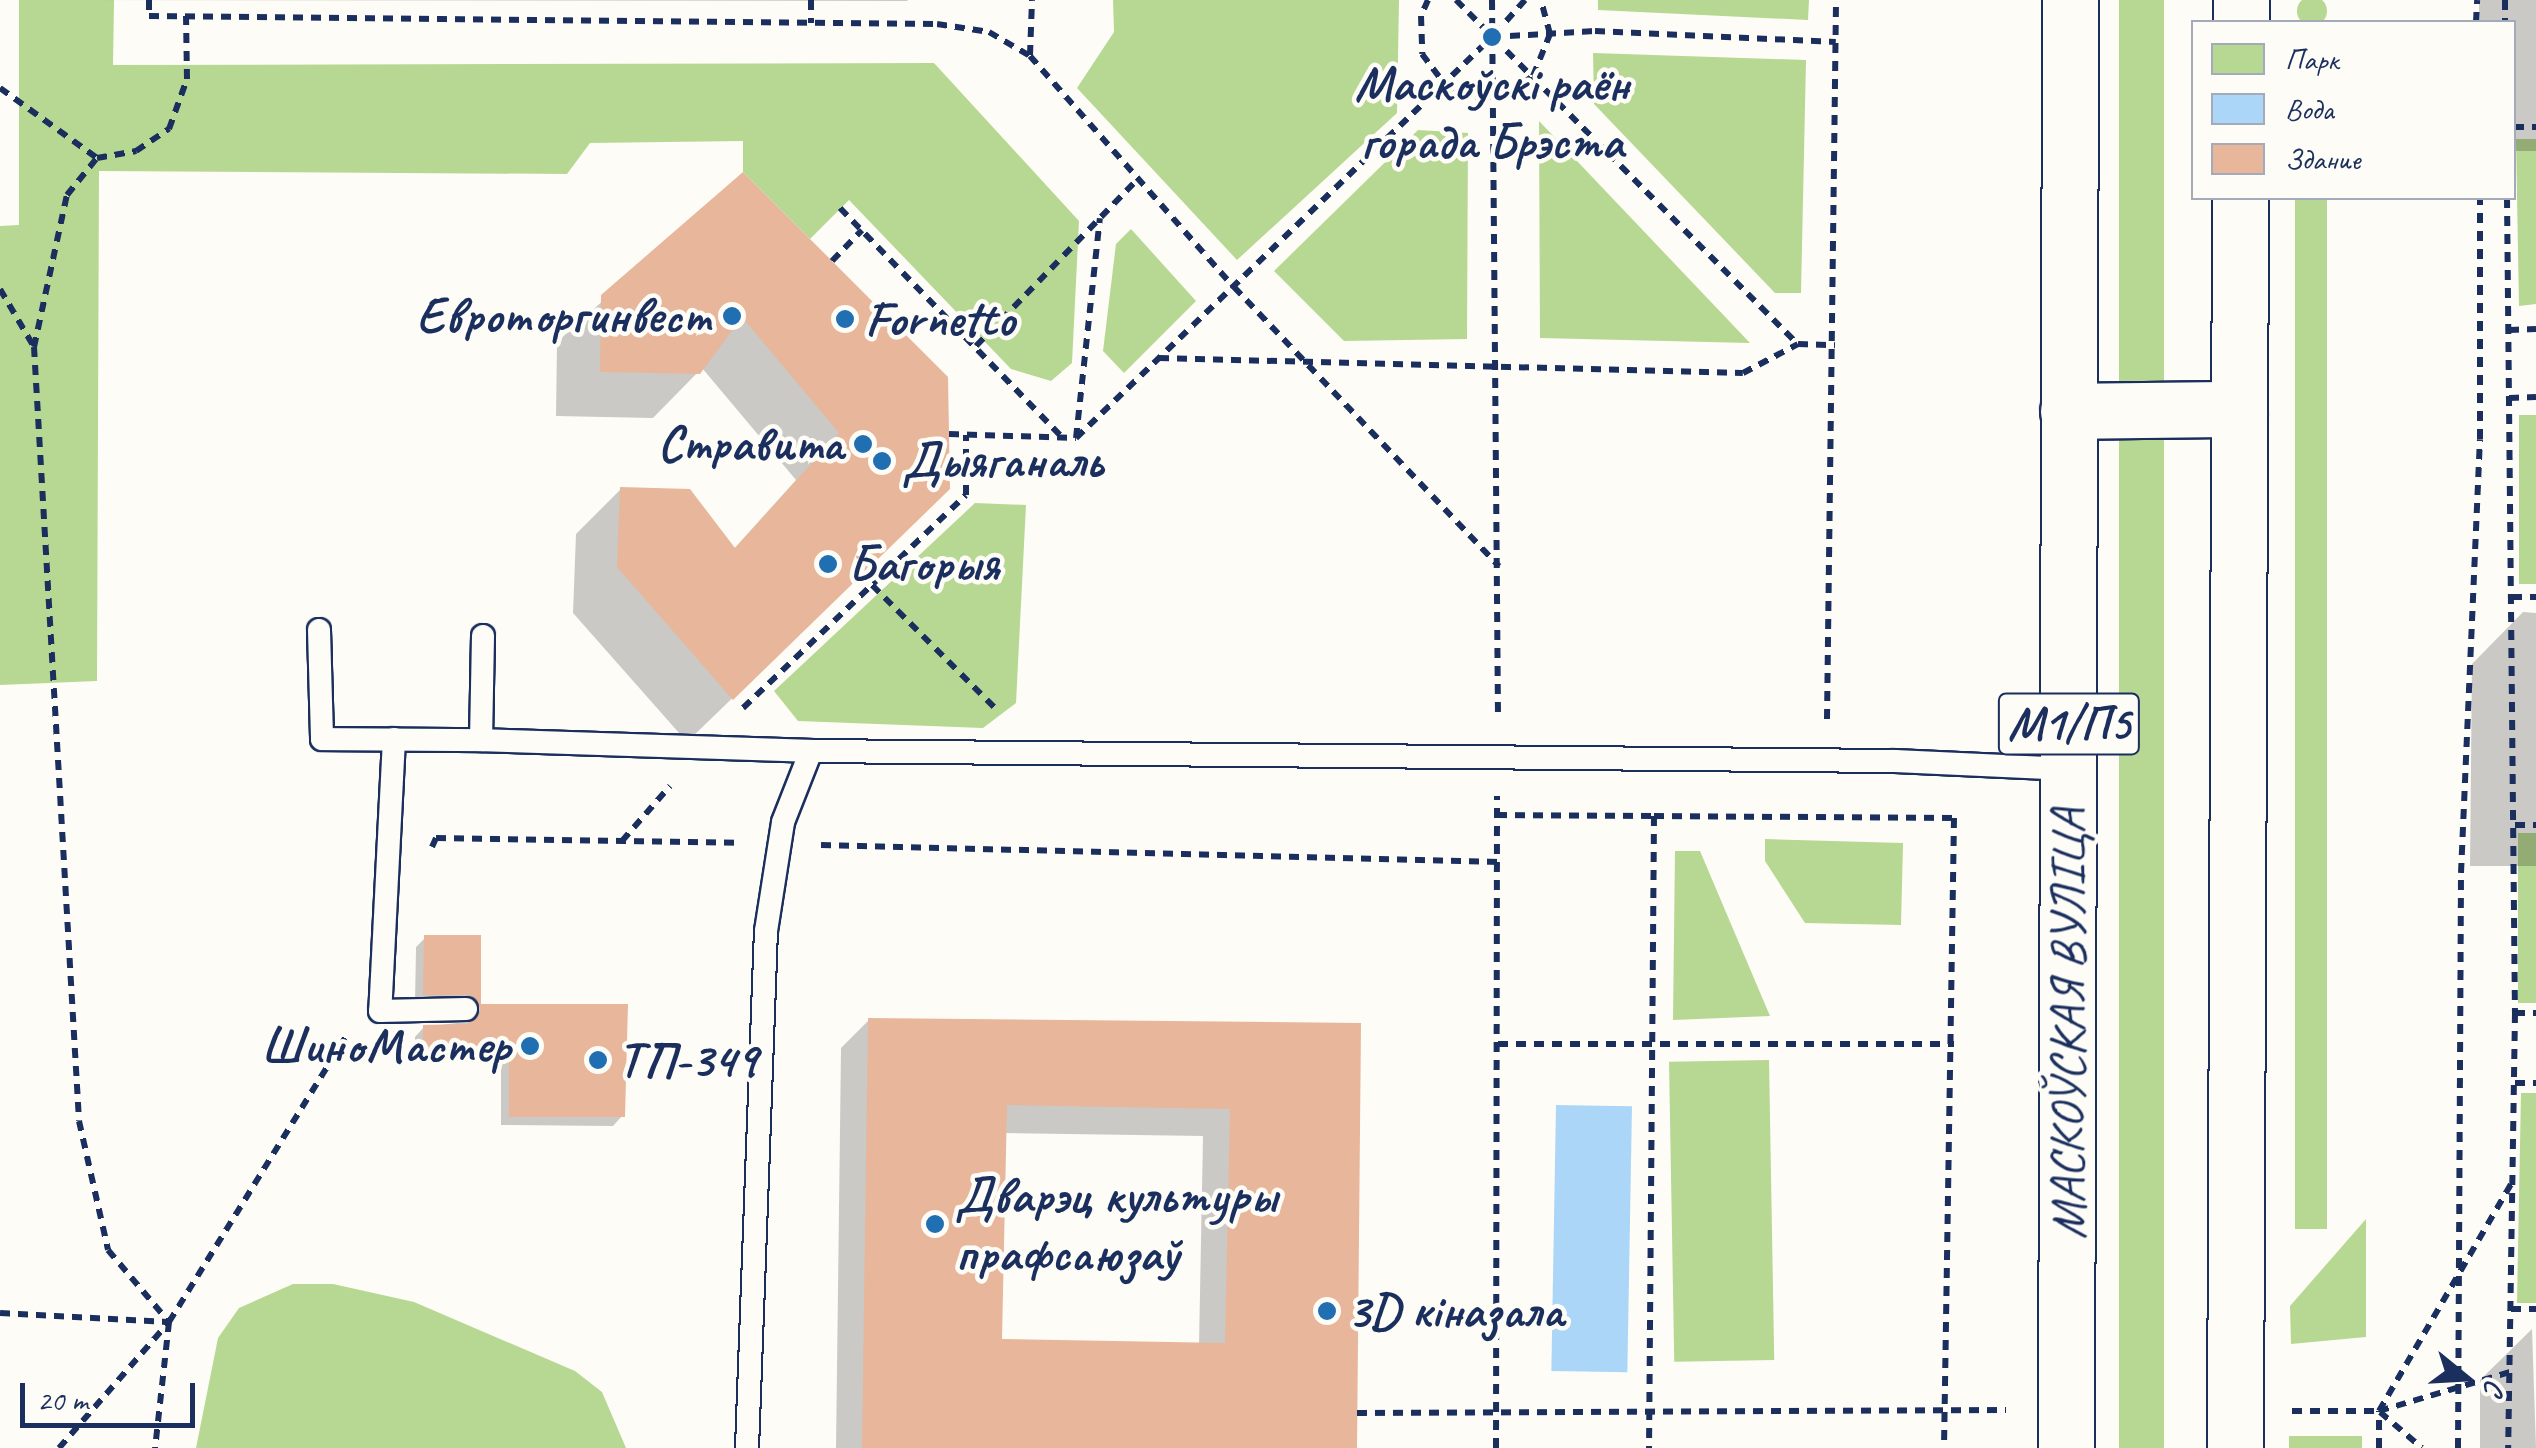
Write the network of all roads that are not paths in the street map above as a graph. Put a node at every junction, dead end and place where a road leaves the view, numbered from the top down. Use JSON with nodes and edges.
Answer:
{"nodes":[{"id":1,"x":2070,"y":0,"type":"edge"},
{"id":2,"x":2240,"y":200,"type":"edge"},
{"id":3,"x":2240,"y":409,"type":"junction"},
{"id":4,"x":2068,"y":411,"type":"junction"},
{"id":5,"x":320,"y":630,"type":"dead end"},
{"id":6,"x":484,"y":636,"type":"dead end"},
{"id":7,"x":394,"y":739,"type":"junction"},
{"id":8,"x":481,"y":740,"type":"junction"},
{"id":9,"x":810,"y":751,"type":"junction"},
{"id":10,"x":2069,"y":769,"type":"junction"},
{"id":11,"x":466,"y":1009,"type":"dead end"},
{"id":12,"x":747,"y":1448,"type":"edge"},
{"id":13,"x":2066,"y":1448,"type":"edge"},
{"id":14,"x":2235,"y":1448,"type":"edge"}],
"edges":[{"from":1,"to":4,"type":"highway","name":"МАСКОЎСКАЯ ВУЛІЦА","number":"М1/П5"},
{"from":2,"to":3,"type":"highway"},
{"from":3,"to":4,"type":"highway"},
{"from":3,"to":14,"type":"highway"},
{"from":4,"to":10,"type":"highway","name":"МАСКОЎСКАЯ ВУЛІЦА","number":"М1/П5"},
{"from":5,"to":7,"type":"lane"},
{"from":6,"to":8,"type":"lane"},
{"from":7,"to":8,"type":"lane"},
{"from":7,"to":11,"type":"lane"},
{"from":8,"to":9,"type":"lane"},
{"from":9,"to":10,"type":"lane"},
{"from":9,"to":12,"type":"lane"},
{"from":10,"to":13,"type":"highway","name":"МАСКОЎСКАЯ ВУЛІЦА","number":"М1/П5"}]}
